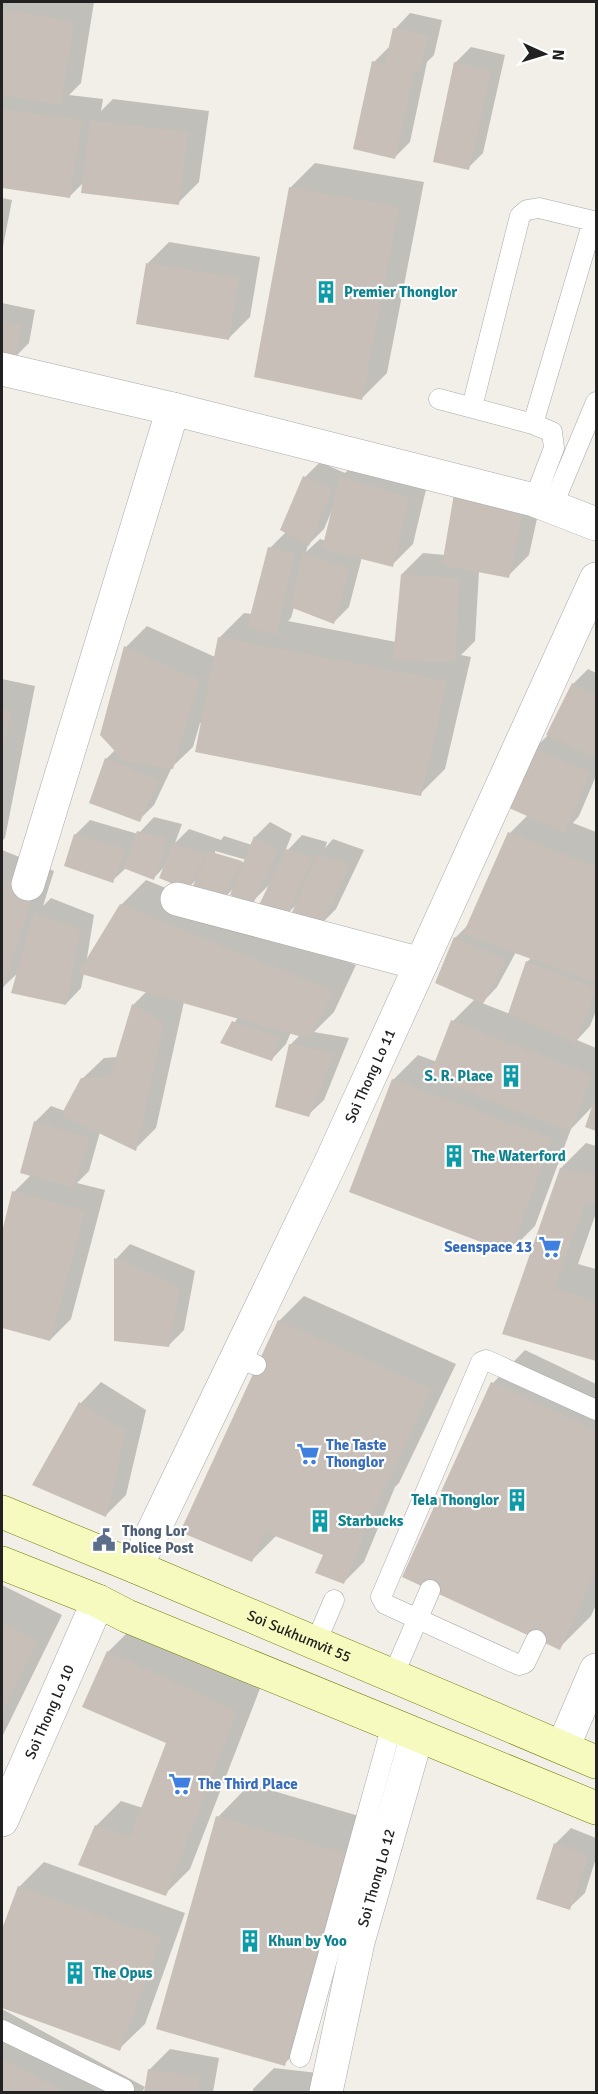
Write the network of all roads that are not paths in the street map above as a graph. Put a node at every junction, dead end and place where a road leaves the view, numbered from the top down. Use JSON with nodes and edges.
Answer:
{"nodes":[{"id":1,"x":595,"y":221,"type":"edge"},
{"id":2,"x":2,"y":369,"type":"edge"},
{"id":3,"x":439,"y":399,"type":"dead end"},
{"id":4,"x":597,"y":402,"type":"edge"},
{"id":5,"x":472,"y":407,"type":"junction"},
{"id":6,"x":173,"y":409,"type":"junction"},
{"id":7,"x":532,"y":424,"type":"junction"},
{"id":8,"x":543,"y":503,"type":"junction"},
{"id":9,"x":597,"y":524,"type":"edge"},
{"id":10,"x":597,"y":579,"type":"edge"},
{"id":11,"x":28,"y":884,"type":"dead end"},
{"id":12,"x":177,"y":899,"type":"dead end"},
{"id":13,"x":421,"y":964,"type":"junction"},
{"id":14,"x":597,"y":1410,"type":"edge"},
{"id":15,"x":2,"y":1512,"type":"edge"},
{"id":16,"x":2,"y":1563,"type":"edge"},
{"id":17,"x":136,"y":1567,"type":"junction"},
{"id":18,"x":430,"y":1590,"type":"dead end"},
{"id":19,"x":334,"y":1600,"type":"dead end"},
{"id":20,"x":98,"y":1601,"type":"junction"},
{"id":21,"x":417,"y":1618,"type":"junction"},
{"id":22,"x":536,"y":1640,"type":"dead end"},
{"id":23,"x":316,"y":1642,"type":"junction"},
{"id":24,"x":597,"y":1670,"type":"edge"},
{"id":25,"x":393,"y":1676,"type":"junction"},
{"id":26,"x":405,"y":1730,"type":"junction"},
{"id":27,"x":563,"y":1747,"type":"junction"},
{"id":28,"x":597,"y":1762,"type":"edge"},
{"id":29,"x":552,"y":1789,"type":"junction"},
{"id":30,"x":597,"y":1808,"type":"edge"},
{"id":31,"x":2,"y":1821,"type":"edge"},
{"id":32,"x":2,"y":2030,"type":"edge"},
{"id":33,"x":300,"y":2056,"type":"dead end"},
{"id":34,"x":124,"y":2089,"type":"dead end"},
{"id":35,"x":326,"y":2092,"type":"edge"}],
"edges":[{"from":1,"to":5,"type":"lane"},
{"from":1,"to":7,"type":"lane"},
{"from":2,"to":6,"type":"street"},
{"from":3,"to":5,"type":"lane"},
{"from":4,"to":8,"type":"lane"},
{"from":5,"to":7,"type":"lane"},
{"from":6,"to":8,"type":"street"},
{"from":6,"to":11,"type":"street"},
{"from":7,"to":8,"type":"lane"},
{"from":8,"to":9,"type":"street"},
{"from":10,"to":13,"type":"street","name":"Soi Thong Lo 11"},
{"from":12,"to":13,"type":"street"},
{"from":13,"to":17,"type":"street","name":"Soi Thong Lo 11"},
{"from":14,"to":21,"type":"lane"},
{"from":15,"to":17,"type":"main road","name":"Soi Sukhumvit 55"},
{"from":16,"to":20,"type":"main road"},
{"from":17,"to":20,"type":"main road"},
{"from":17,"to":23,"type":"main road","name":"Soi Sukhumvit 55"},
{"from":18,"to":21,"type":"lane"},
{"from":19,"to":23,"type":"lane"},
{"from":20,"to":26,"type":"main road"},
{"from":20,"to":31,"type":"street","name":"Soi Thong Lo 10"},
{"from":21,"to":22,"type":"lane"},
{"from":21,"to":25,"type":"lane"},
{"from":23,"to":25,"type":"main road","name":"Soi Sukhumvit 55"},
{"from":24,"to":27,"type":"street"},
{"from":25,"to":27,"type":"main road","name":"Soi Sukhumvit 55"},
{"from":26,"to":29,"type":"main road"},
{"from":26,"to":33,"type":"lane"},
{"from":26,"to":35,"type":"street","name":"Soi Thong Lo 12"},
{"from":27,"to":28,"type":"main road","name":"Soi Sukhumvit 55"},
{"from":27,"to":29,"type":"main road"},
{"from":29,"to":30,"type":"main road"},
{"from":32,"to":34,"type":"lane"}]}
